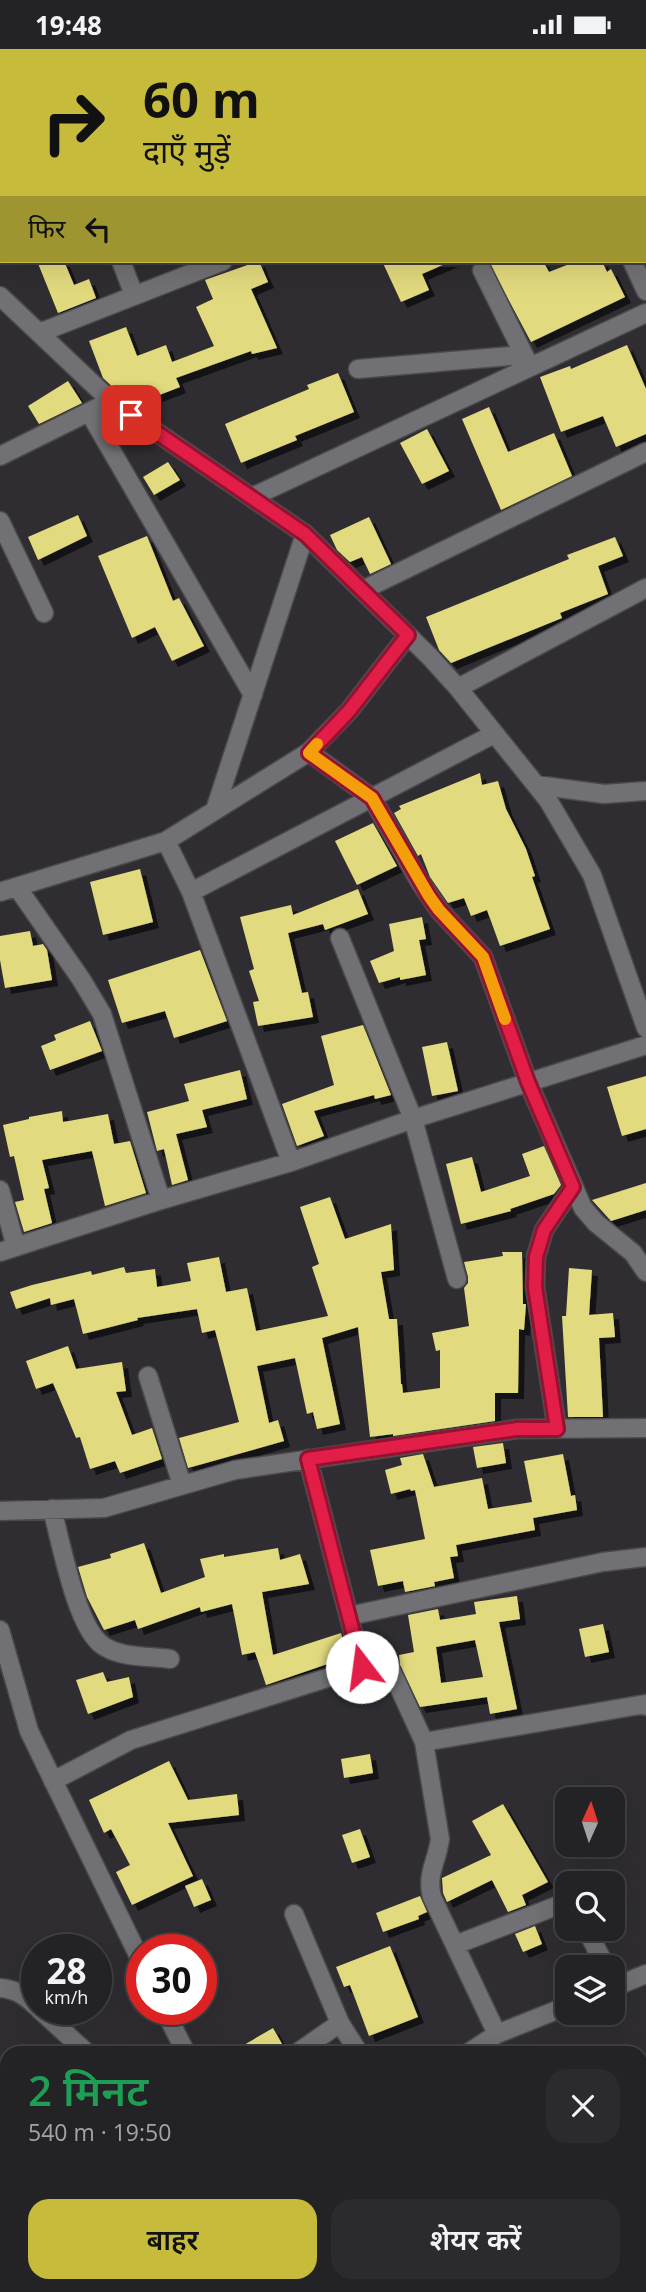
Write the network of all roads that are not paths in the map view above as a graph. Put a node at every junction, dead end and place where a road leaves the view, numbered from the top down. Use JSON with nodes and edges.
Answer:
{"nodes":[{"id":1,"x":122,"y":263,"type":"edge"},
{"id":2,"x":218,"y":263,"type":"edge"},
{"id":3,"x":633,"y":263,"type":"edge"},
{"id":4,"x":482,"y":270,"type":"dead end"},
{"id":5,"x":646,"y":291,"type":"edge"},
{"id":6,"x":134,"y":295,"type":"junction"},
{"id":7,"x":0,"y":296,"type":"edge"},
{"id":8,"x":646,"y":313,"type":"edge"},
{"id":9,"x":39,"y":333,"type":"junction"},
{"id":10,"x":527,"y":361,"type":"junction"},
{"id":11,"x":359,"y":369,"type":"dead end"},
{"id":12,"x":111,"y":401,"type":"junction"},
{"id":13,"x":89,"y":412,"type":"junction"},
{"id":14,"x":646,"y":452,"type":"edge"},
{"id":15,"x":0,"y":456,"type":"edge"},
{"id":16,"x":252,"y":497,"type":"junction"},
{"id":17,"x":0,"y":521,"type":"edge"},
{"id":18,"x":305,"y":534,"type":"junction"},
{"id":19,"x":646,"y":589,"type":"edge"},
{"id":20,"x":363,"y":590,"type":"junction"},
{"id":21,"x":44,"y":613,"type":"dead end"},
{"id":22,"x":408,"y":635,"type":"junction"},
{"id":23,"x":458,"y":688,"type":"junction"},
{"id":24,"x":253,"y":695,"type":"junction"},
{"id":25,"x":494,"y":734,"type":"junction"},
{"id":26,"x":309,"y":753,"type":"junction"},
{"id":27,"x":536,"y":785,"type":"junction"},
{"id":28,"x":646,"y":791,"type":"edge"},
{"id":29,"x":372,"y":798,"type":"junction"},
{"id":30,"x":215,"y":810,"type":"junction"},
{"id":31,"x":166,"y":841,"type":"junction"},
{"id":32,"x":9,"y":890,"type":"edge"},
{"id":33,"x":191,"y":892,"type":"junction"},
{"id":34,"x":340,"y":938,"type":"dead end"},
{"id":35,"x":646,"y":1028,"type":"edge"},
{"id":36,"x":646,"y":1045,"type":"edge"},
{"id":37,"x":528,"y":1082,"type":"junction"},
{"id":38,"x":413,"y":1119,"type":"junction"},
{"id":39,"x":291,"y":1162,"type":"junction"},
{"id":40,"x":573,"y":1187,"type":"junction"},
{"id":41,"x":0,"y":1190,"type":"edge"},
{"id":42,"x":161,"y":1200,"type":"junction"},
{"id":43,"x":8,"y":1250,"type":"edge"},
{"id":44,"x":646,"y":1272,"type":"edge"},
{"id":45,"x":457,"y":1279,"type":"dead end"},
{"id":46,"x":148,"y":1376,"type":"dead end"},
{"id":47,"x":646,"y":1428,"type":"edge"},
{"id":48,"x":557,"y":1429,"type":"junction"},
{"id":49,"x":308,"y":1459,"type":"junction"},
{"id":50,"x":182,"y":1485,"type":"junction"},
{"id":51,"x":52,"y":1509,"type":"junction"},
{"id":52,"x":0,"y":1511,"type":"edge"},
{"id":53,"x":646,"y":1557,"type":"edge"},
{"id":54,"x":349,"y":1616,"type":"junction"},
{"id":55,"x":0,"y":1630,"type":"edge"},
{"id":56,"x":170,"y":1659,"type":"dead end"},
{"id":57,"x":362,"y":1667,"type":"junction"},
{"id":58,"x":646,"y":1704,"type":"edge"},
{"id":59,"x":424,"y":1742,"type":"junction"},
{"id":60,"x":53,"y":1781,"type":"junction"},
{"id":61,"x":555,"y":1907,"type":"edge"},
{"id":62,"x":295,"y":1914,"type":"dead end"},
{"id":63,"x":128,"y":1934,"type":"edge"},
{"id":64,"x":455,"y":1945,"type":"junction"},
{"id":65,"x":646,"y":1974,"type":"edge"},
{"id":66,"x":625,"y":1981,"type":"edge"},
{"id":67,"x":0,"y":1988,"type":"edge"},
{"id":68,"x":21,"y":1993,"type":"edge"},
{"id":69,"x":555,"y":2011,"type":"edge"},
{"id":70,"x":340,"y":2023,"type":"junction"},
{"id":71,"x":57,"y":2025,"type":"edge"},
{"id":72,"x":172,"y":2025,"type":"edge"},
{"id":73,"x":497,"y":2034,"type":"junction"},
{"id":74,"x":79,"y":2046,"type":"edge"},
{"id":75,"x":182,"y":2046,"type":"edge"},
{"id":76,"x":307,"y":2046,"type":"edge"},
{"id":77,"x":355,"y":2046,"type":"edge"},
{"id":78,"x":479,"y":2046,"type":"edge"}],
"edges":[{"from":1,"to":6,"type":"street"},
{"from":2,"to":6,"type":"street"},
{"from":3,"to":5,"type":"street"},
{"from":4,"to":10,"type":"street"},
{"from":6,"to":9,"type":"street"},
{"from":7,"to":9,"type":"street"},
{"from":8,"to":10,"type":"street"},
{"from":9,"to":12,"type":"street"},
{"from":10,"to":11,"type":"street"},
{"from":10,"to":16,"type":"street"},
{"from":12,"to":13,"type":"street"},
{"from":12,"to":16,"type":"street"},
{"from":13,"to":15,"type":"street"},
{"from":13,"to":24,"type":"street"},
{"from":14,"to":20,"type":"street"},
{"from":16,"to":18,"type":"street"},
{"from":17,"to":21,"type":"street"},
{"from":18,"to":20,"type":"street"},
{"from":18,"to":24,"type":"street"},
{"from":19,"to":23,"type":"street"},
{"from":20,"to":22,"type":"street"},
{"from":22,"to":23,"type":"street"},
{"from":22,"to":26,"type":"street"},
{"from":23,"to":25,"type":"street"},
{"from":24,"to":30,"type":"street"},
{"from":25,"to":27,"type":"street"},
{"from":25,"to":29,"type":"street"},
{"from":26,"to":29,"type":"street"},
{"from":26,"to":30,"type":"street"},
{"from":27,"to":28,"type":"street"},
{"from":27,"to":35,"type":"street"},
{"from":29,"to":33,"type":"street"},
{"from":29,"to":37,"type":"street"},
{"from":30,"to":31,"type":"street"},
{"from":31,"to":32,"type":"street"},
{"from":31,"to":33,"type":"street"},
{"from":32,"to":42,"type":"street"},
{"from":33,"to":39,"type":"street"},
{"from":34,"to":38,"type":"street"},
{"from":36,"to":37,"type":"street"},
{"from":37,"to":38,"type":"street"},
{"from":37,"to":40,"type":"street"},
{"from":38,"to":39,"type":"street"},
{"from":38,"to":45,"type":"street"},
{"from":39,"to":42,"type":"street"},
{"from":40,"to":44,"type":"street"},
{"from":40,"to":48,"type":"street"},
{"from":41,"to":43,"type":"street"},
{"from":42,"to":43,"type":"street"},
{"from":46,"to":50,"type":"street"},
{"from":47,"to":48,"type":"street"},
{"from":48,"to":49,"type":"street"},
{"from":49,"to":50,"type":"street"},
{"from":49,"to":54,"type":"street"},
{"from":50,"to":51,"type":"street"},
{"from":51,"to":52,"type":"street"},
{"from":51,"to":56,"type":"street"},
{"from":53,"to":54,"type":"street"},
{"from":54,"to":57,"type":"street"},
{"from":55,"to":60,"type":"street"},
{"from":57,"to":59,"type":"street"},
{"from":57,"to":60,"type":"street"},
{"from":58,"to":59,"type":"street"},
{"from":59,"to":64,"type":"street"},
{"from":60,"to":63,"type":"street"},
{"from":61,"to":64,"type":"street"},
{"from":62,"to":70,"type":"street"},
{"from":64,"to":73,"type":"street"},
{"from":65,"to":66,"type":"street"},
{"from":67,"to":68,"type":"street"},
{"from":69,"to":73,"type":"street"},
{"from":70,"to":76,"type":"street"},
{"from":70,"to":77,"type":"street"},
{"from":71,"to":74,"type":"street"},
{"from":72,"to":75,"type":"street"},
{"from":73,"to":78,"type":"street"}]}
